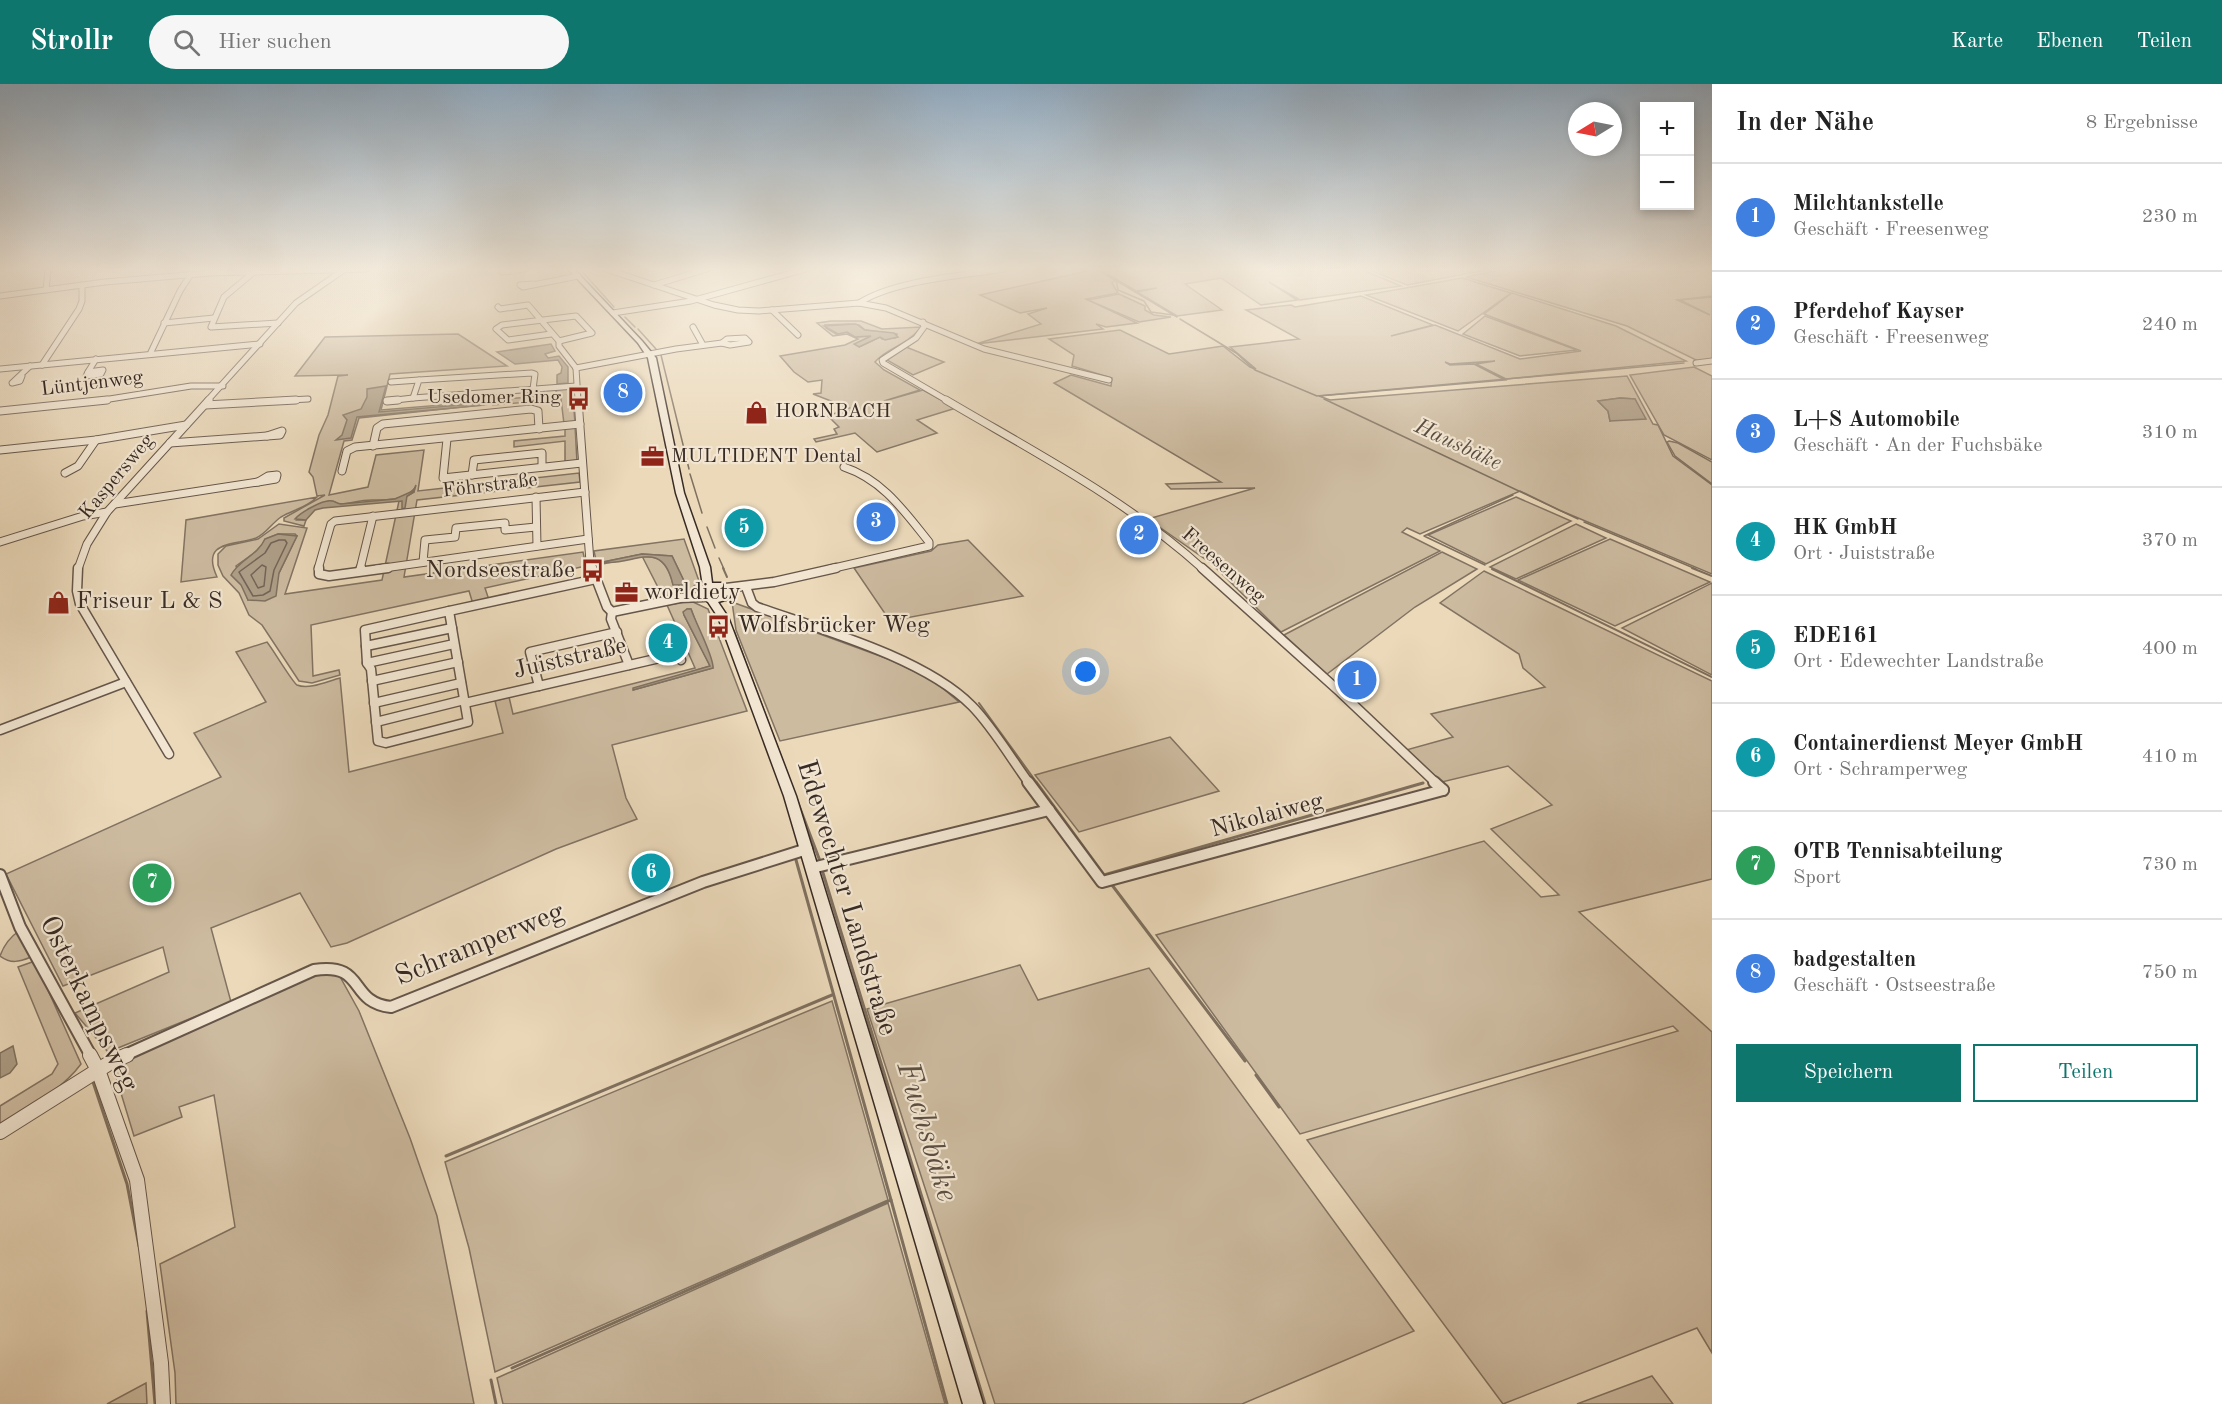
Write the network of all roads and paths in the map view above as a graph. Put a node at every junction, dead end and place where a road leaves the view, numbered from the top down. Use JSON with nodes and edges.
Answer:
{"nodes":[{"id":1,"x":65,"y":331,"type":"edge"},
{"id":2,"x":161,"y":331,"type":"edge"},
{"id":3,"x":271,"y":331,"type":"edge"},
{"id":4,"x":497,"y":331,"type":"edge"},
{"id":5,"x":548,"y":331,"type":"edge"},
{"id":6,"x":590,"y":331,"type":"edge"},
{"id":7,"x":629,"y":331,"type":"edge"},
{"id":8,"x":695,"y":331,"type":"edge"},
{"id":9,"x":793,"y":331,"type":"edge"},
{"id":10,"x":922,"y":331,"type":"edge"},
{"id":11,"x":942,"y":331,"type":"edge"},
{"id":12,"x":551,"y":334,"type":"junction"},
{"id":13,"x":798,"y":335,"type":"dead end"},
{"id":14,"x":559,"y":341,"type":"junction"},
{"id":15,"x":722,"y":343,"type":"dead end"},
{"id":16,"x":260,"y":344,"type":"junction"},
{"id":17,"x":703,"y":345,"type":"junction"},
{"id":18,"x":151,"y":352,"type":"junction"},
{"id":19,"x":649,"y":353,"type":"junction"},
{"id":20,"x":96,"y":359,"type":"junction"},
{"id":21,"x":1712,"y":361,"type":"edge"},
{"id":22,"x":1696,"y":363,"type":"dead end"},
{"id":23,"x":42,"y":365,"type":"junction"},
{"id":24,"x":30,"y":366,"type":"junction"},
{"id":25,"x":576,"y":368,"type":"junction"},
{"id":26,"x":0,"y":369,"type":"edge"},
{"id":27,"x":88,"y":372,"type":"dead end"},
{"id":28,"x":22,"y":376,"type":"dead end"},
{"id":29,"x":419,"y":380,"type":"junction"},
{"id":30,"x":431,"y":380,"type":"junction"},
{"id":31,"x":1109,"y":380,"type":"dead end"},
{"id":32,"x":391,"y":382,"type":"dead end"},
{"id":33,"x":223,"y":386,"type":"junction"},
{"id":34,"x":576,"y":386,"type":"junction"},
{"id":35,"x":533,"y":389,"type":"junction"},
{"id":36,"x":426,"y":397,"type":"junction"},
{"id":37,"x":413,"y":398,"type":"junction"},
{"id":38,"x":308,"y":399,"type":"dead end"},
{"id":39,"x":387,"y":401,"type":"dead end"},
{"id":40,"x":205,"y":405,"type":"junction"},
{"id":41,"x":0,"y":411,"type":"edge"},
{"id":42,"x":480,"y":414,"type":"junction"},
{"id":43,"x":580,"y":424,"type":"junction"},
{"id":44,"x":186,"y":425,"type":"junction"},
{"id":45,"x":539,"y":429,"type":"junction"},
{"id":46,"x":478,"y":435,"type":"junction"},
{"id":47,"x":267,"y":436,"type":"dead end"},
{"id":48,"x":447,"y":438,"type":"junction"},
{"id":49,"x":96,"y":440,"type":"junction"},
{"id":50,"x":170,"y":443,"type":"junction"},
{"id":51,"x":372,"y":446,"type":"junction"},
{"id":52,"x":0,"y":450,"type":"edge"},
{"id":53,"x":582,"y":462,"type":"junction"},
{"id":54,"x":542,"y":467,"type":"junction"},
{"id":55,"x":844,"y":467,"type":"dead end"},
{"id":56,"x":342,"y":471,"type":"dead end"},
{"id":57,"x":65,"y":473,"type":"dead end"},
{"id":58,"x":472,"y":475,"type":"junction"},
{"id":59,"x":258,"y":482,"type":"dead end"},
{"id":60,"x":585,"y":492,"type":"junction"},
{"id":61,"x":536,"y":497,"type":"junction"},
{"id":62,"x":114,"y":504,"type":"junction"},
{"id":63,"x":107,"y":512,"type":"junction"},
{"id":64,"x":373,"y":516,"type":"junction"},
{"id":65,"x":536,"y":526,"type":"junction"},
{"id":66,"x":588,"y":539,"type":"junction"},
{"id":67,"x":0,"y":542,"type":"edge"},
{"id":68,"x":537,"y":546,"type":"junction"},
{"id":69,"x":423,"y":562,"type":"junction"},
{"id":70,"x":360,"y":571,"type":"junction"},
{"id":71,"x":596,"y":579,"type":"junction"},
{"id":72,"x":746,"y":587,"type":"junction"},
{"id":73,"x":715,"y":592,"type":"junction"},
{"id":74,"x":449,"y":611,"type":"junction"},
{"id":75,"x":612,"y":612,"type":"junction"},
{"id":76,"x":452,"y":628,"type":"junction"},
{"id":77,"x":617,"y":632,"type":"junction"},
{"id":78,"x":454,"y":644,"type":"junction"},
{"id":79,"x":366,"y":646,"type":"junction"},
{"id":80,"x":681,"y":660,"type":"dead end"},
{"id":81,"x":458,"y":662,"type":"junction"},
{"id":82,"x":366,"y":663,"type":"junction"},
{"id":83,"x":629,"y":665,"type":"junction"},
{"id":84,"x":372,"y":681,"type":"junction"},
{"id":85,"x":126,"y":682,"type":"junction"},
{"id":86,"x":461,"y":683,"type":"junction"},
{"id":87,"x":539,"y":686,"type":"junction"},
{"id":88,"x":464,"y":702,"type":"junction"},
{"id":89,"x":374,"y":703,"type":"junction"},
{"id":90,"x":376,"y":722,"type":"junction"},
{"id":91,"x":0,"y":730,"type":"edge"},
{"id":92,"x":169,"y":754,"type":"dead end"},
{"id":93,"x":1443,"y":790,"type":"joint"},
{"id":94,"x":1049,"y":810,"type":"junction"},
{"id":95,"x":807,"y":849,"type":"junction"},
{"id":96,"x":812,"y":868,"type":"junction"},
{"id":97,"x":0,"y":875,"type":"edge"},
{"id":98,"x":98,"y":1070,"type":"junction"},
{"id":99,"x":0,"y":1132,"type":"edge"},
{"id":100,"x":163,"y":1404,"type":"edge"},
{"id":101,"x":973,"y":1404,"type":"edge"}],
"edges":[{"from":1,"to":23,"type":"street"},
{"from":2,"to":18,"type":"street"},
{"from":3,"to":16,"type":"street","name":"Kaspersweg"},
{"from":4,"to":12,"type":"street"},
{"from":5,"to":12,"type":"street"},
{"from":6,"to":14,"type":"street"},
{"from":7,"to":19,"type":"main road","name":"Edewechter Landstraße"},
{"from":8,"to":17,"type":"street"},
{"from":9,"to":13,"type":"street"},
{"from":10,"to":93,"type":"street","name":"Freesenweg"},
{"from":11,"to":31,"type":"street"},
{"from":12,"to":14,"type":"street"},
{"from":14,"to":25,"type":"street"},
{"from":15,"to":17,"type":"street"},
{"from":16,"to":18,"type":"street"},
{"from":16,"to":33,"type":"street","name":"Kaspersweg"},
{"from":17,"to":19,"type":"street"},
{"from":18,"to":20,"type":"street"},
{"from":19,"to":25,"type":"street"},
{"from":19,"to":73,"type":"main road","name":"Edewechter Landstraße"},
{"from":20,"to":23,"type":"street"},
{"from":20,"to":27,"type":"street"},
{"from":21,"to":22,"type":"street"},
{"from":23,"to":24,"type":"street"},
{"from":24,"to":26,"type":"street"},
{"from":24,"to":28,"type":"street"},
{"from":25,"to":34,"type":"street"},
{"from":29,"to":30,"type":"street"},
{"from":29,"to":32,"type":"street"},
{"from":29,"to":37,"type":"street"},
{"from":30,"to":35,"type":"street"},
{"from":30,"to":36,"type":"street"},
{"from":33,"to":40,"type":"street","name":"Kaspersweg"},
{"from":33,"to":41,"type":"street","name":"Lüntjenweg"},
{"from":34,"to":35,"type":"street"},
{"from":34,"to":43,"type":"street"},
{"from":35,"to":36,"type":"street"},
{"from":36,"to":37,"type":"street"},
{"from":37,"to":39,"type":"street"},
{"from":38,"to":40,"type":"street"},
{"from":40,"to":44,"type":"street","name":"Kaspersweg"},
{"from":42,"to":45,"type":"street"},
{"from":42,"to":46,"type":"street"},
{"from":42,"to":51,"type":"street"},
{"from":43,"to":45,"type":"street"},
{"from":43,"to":53,"type":"street"},
{"from":44,"to":49,"type":"street"},
{"from":44,"to":50,"type":"street","name":"Kaspersweg"},
{"from":45,"to":46,"type":"street"},
{"from":46,"to":48,"type":"street"},
{"from":47,"to":50,"type":"street"},
{"from":48,"to":51,"type":"street"},
{"from":48,"to":58,"type":"street"},
{"from":49,"to":52,"type":"street"},
{"from":49,"to":57,"type":"street"},
{"from":50,"to":62,"type":"street","name":"Kaspersweg"},
{"from":51,"to":56,"type":"street"},
{"from":53,"to":54,"type":"street"},
{"from":53,"to":60,"type":"street"},
{"from":54,"to":58,"type":"street"},
{"from":54,"to":58,"type":"street"},
{"from":55,"to":72,"type":"street"},
{"from":59,"to":62,"type":"street"},
{"from":60,"to":61,"type":"street","name":"Föhrstraße"},
{"from":60,"to":66,"type":"street"},
{"from":61,"to":64,"type":"street","name":"Föhrstraße"},
{"from":61,"to":65,"type":"street"},
{"from":62,"to":63,"type":"street","name":"Kaspersweg"},
{"from":63,"to":67,"type":"street"},
{"from":63,"to":85,"type":"street","name":"Kaspersweg"},
{"from":64,"to":70,"type":"street"},
{"from":64,"to":70,"type":"street","name":"Föhrstraße"},
{"from":65,"to":68,"type":"street"},
{"from":65,"to":69,"type":"street"},
{"from":66,"to":68,"type":"street"},
{"from":66,"to":71,"type":"street"},
{"from":68,"to":69,"type":"street"},
{"from":69,"to":70,"type":"street"},
{"from":71,"to":74,"type":"street"},
{"from":71,"to":75,"type":"street"},
{"from":72,"to":73,"type":"street"},
{"from":72,"to":94,"type":"street"},
{"from":73,"to":75,"type":"street"},
{"from":73,"to":95,"type":"main road","name":"Edewechter Landstraße"},
{"from":74,"to":76,"type":"street"},
{"from":74,"to":79,"type":"street"},
{"from":75,"to":77,"type":"street"},
{"from":76,"to":78,"type":"street"},
{"from":76,"to":79,"type":"street"},
{"from":77,"to":83,"type":"street"},
{"from":77,"to":87,"type":"street"},
{"from":78,"to":81,"type":"street"},
{"from":78,"to":82,"type":"street"},
{"from":79,"to":82,"type":"street"},
{"from":80,"to":83,"type":"street","name":"Juiststraße"},
{"from":81,"to":84,"type":"street"},
{"from":81,"to":86,"type":"street"},
{"from":82,"to":84,"type":"street"},
{"from":83,"to":87,"type":"street","name":"Juiststraße"},
{"from":84,"to":89,"type":"street"},
{"from":85,"to":91,"type":"street"},
{"from":85,"to":92,"type":"street","name":"Kaspersweg"},
{"from":86,"to":88,"type":"street"},
{"from":86,"to":89,"type":"street"},
{"from":87,"to":88,"type":"street","name":"Juiststraße"},
{"from":88,"to":90,"type":"street","name":"Juiststraße"},
{"from":88,"to":90,"type":"street"},
{"from":89,"to":90,"type":"street"},
{"from":93,"to":94,"type":"street","name":"Nikolaiweg"},
{"from":94,"to":96,"type":"street"},
{"from":95,"to":96,"type":"main road","name":"Edewechter Landstraße"},
{"from":95,"to":98,"type":"street","name":"Schramperweg"},
{"from":96,"to":101,"type":"main road","name":"Edewechter Landstraße"},
{"from":97,"to":98,"type":"street","name":"Osterkampsweg"},
{"from":98,"to":99,"type":"street","name":"Schramperweg"},
{"from":98,"to":100,"type":"street","name":"Osterkampsweg"}]}
